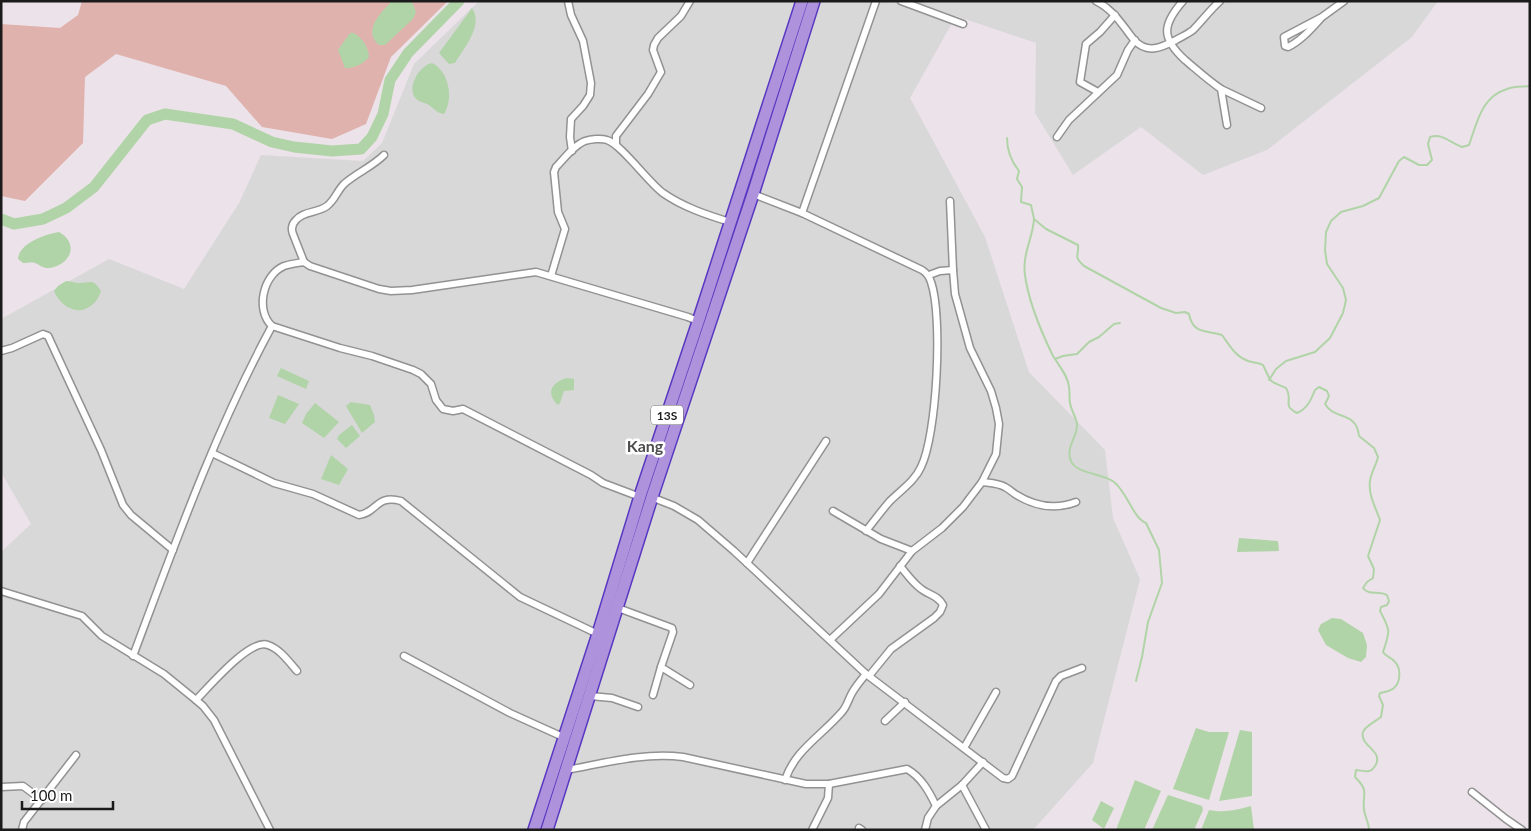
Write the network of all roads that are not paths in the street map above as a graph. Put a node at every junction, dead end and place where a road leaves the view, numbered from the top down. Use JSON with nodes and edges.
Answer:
{"nodes":[{"id":1,"x":568,"y":1,"type":"edge"},
{"id":2,"x":690,"y":1,"type":"edge"},
{"id":3,"x":802,"y":1,"type":"edge"},
{"id":4,"x":814,"y":1,"type":"edge"},
{"id":5,"x":876,"y":1,"type":"edge"},
{"id":6,"x":901,"y":1,"type":"edge"},
{"id":7,"x":1096,"y":1,"type":"edge"},
{"id":8,"x":1183,"y":1,"type":"edge"},
{"id":9,"x":1220,"y":1,"type":"edge"},
{"id":10,"x":1344,"y":1,"type":"edge"},
{"id":11,"x":1116,"y":14,"type":"junction"},
{"id":12,"x":1322,"y":17,"type":"junction"},
{"id":13,"x":963,"y":24,"type":"dead end"},
{"id":14,"x":797,"y":36,"type":"junction"},
{"id":15,"x":1135,"y":40,"type":"junction"},
{"id":16,"x":1170,"y":44,"type":"junction"},
{"id":17,"x":1221,"y":89,"type":"junction"},
{"id":18,"x":1098,"y":92,"type":"junction"},
{"id":19,"x":1261,"y":108,"type":"dead end"},
{"id":20,"x":1227,"y":125,"type":"dead end"},
{"id":21,"x":1057,"y":137,"type":"dead end"},
{"id":22,"x":616,"y":144,"type":"junction"},
{"id":23,"x":572,"y":151,"type":"junction"},
{"id":24,"x":384,"y":155,"type":"dead end"},
{"id":25,"x":753,"y":194,"type":"junction"},
{"id":26,"x":950,"y":201,"type":"dead end"},
{"id":27,"x":802,"y":213,"type":"junction"},
{"id":28,"x":730,"y":222,"type":"junction"},
{"id":29,"x":304,"y":262,"type":"junction"},
{"id":30,"x":953,"y":270,"type":"junction"},
{"id":31,"x":929,"y":275,"type":"junction"},
{"id":32,"x":551,"y":276,"type":"junction"},
{"id":33,"x":704,"y":323,"type":"junction"},
{"id":34,"x":272,"y":326,"type":"junction"},
{"id":35,"x":1,"y":351,"type":"edge"},
{"id":36,"x":826,"y":441,"type":"dead end"},
{"id":37,"x":212,"y":454,"type":"junction"},
{"id":38,"x":982,"y":482,"type":"junction"},
{"id":39,"x":644,"y":496,"type":"junction"},
{"id":40,"x":1076,"y":502,"type":"dead end"},
{"id":41,"x":833,"y":512,"type":"dead end"},
{"id":42,"x":866,"y":531,"type":"junction"},
{"id":43,"x":173,"y":550,"type":"junction"},
{"id":44,"x":912,"y":551,"type":"junction"},
{"id":45,"x":747,"y":563,"type":"junction"},
{"id":46,"x":900,"y":566,"type":"junction"},
{"id":47,"x":1,"y":592,"type":"edge"},
{"id":48,"x":618,"y":608,"type":"junction"},
{"id":49,"x":598,"y":634,"type":"junction"},
{"id":50,"x":609,"y":639,"type":"junction"},
{"id":51,"x":830,"y":640,"type":"junction"},
{"id":52,"x":133,"y":656,"type":"junction"},
{"id":53,"x":404,"y":656,"type":"dead end"},
{"id":54,"x":661,"y":667,"type":"junction"},
{"id":55,"x":1082,"y":668,"type":"dead end"},
{"id":56,"x":297,"y":671,"type":"dead end"},
{"id":57,"x":868,"y":675,"type":"junction"},
{"id":58,"x":690,"y":685,"type":"dead end"},
{"id":59,"x":996,"y":692,"type":"dead end"},
{"id":60,"x":653,"y":695,"type":"dead end"},
{"id":61,"x":590,"y":696,"type":"junction"},
{"id":62,"x":196,"y":700,"type":"junction"},
{"id":63,"x":905,"y":702,"type":"junction"},
{"id":64,"x":638,"y":707,"type":"dead end"},
{"id":65,"x":885,"y":721,"type":"dead end"},
{"id":66,"x":563,"y":737,"type":"junction"},
{"id":67,"x":964,"y":748,"type":"junction"},
{"id":68,"x":76,"y":755,"type":"dead end"},
{"id":69,"x":983,"y":762,"type":"junction"},
{"id":70,"x":567,"y":770,"type":"junction"},
{"id":71,"x":785,"y":780,"type":"junction"},
{"id":72,"x":828,"y":784,"type":"junction"},
{"id":73,"x":962,"y":785,"type":"junction"},
{"id":74,"x":1,"y":787,"type":"edge"},
{"id":75,"x":1472,"y":792,"type":"dead end"},
{"id":76,"x":42,"y":800,"type":"junction"},
{"id":77,"x":936,"y":806,"type":"junction"},
{"id":78,"x":22,"y":830,"type":"edge"},
{"id":79,"x":270,"y":830,"type":"edge"},
{"id":80,"x":534,"y":830,"type":"edge"},
{"id":81,"x":548,"y":830,"type":"edge"},
{"id":82,"x":812,"y":830,"type":"edge"},
{"id":83,"x":925,"y":830,"type":"edge"},
{"id":84,"x":986,"y":830,"type":"edge"},
{"id":85,"x":1522,"y":830,"type":"edge"}],
"edges":[{"from":1,"to":23,"type":"street"},
{"from":2,"to":22,"type":"street"},
{"from":3,"to":14,"type":"highway","number":"13S"},
{"from":4,"to":14,"type":"highway","number":"13S"},
{"from":5,"to":27,"type":"street"},
{"from":6,"to":13,"type":"street"},
{"from":7,"to":11,"type":"street"},
{"from":8,"to":16,"type":"street"},
{"from":9,"to":16,"type":"street"},
{"from":10,"to":12,"type":"street"},
{"from":11,"to":15,"type":"street"},
{"from":11,"to":18,"type":"street"},
{"from":12,"to":12,"type":"street"},
{"from":14,"to":25,"type":"highway","number":"13S"},
{"from":14,"to":28,"type":"highway","number":"13S"},
{"from":15,"to":16,"type":"street"},
{"from":15,"to":18,"type":"street"},
{"from":16,"to":17,"type":"street"},
{"from":17,"to":19,"type":"street"},
{"from":17,"to":20,"type":"street"},
{"from":18,"to":21,"type":"street"},
{"from":22,"to":23,"type":"street"},
{"from":22,"to":28,"type":"street"},
{"from":23,"to":32,"type":"street"},
{"from":24,"to":29,"type":"street"},
{"from":25,"to":27,"type":"street"},
{"from":25,"to":33,"type":"highway","number":"13S"},
{"from":26,"to":30,"type":"street"},
{"from":27,"to":31,"type":"street"},
{"from":28,"to":33,"type":"highway","number":"13S"},
{"from":29,"to":32,"type":"street"},
{"from":29,"to":34,"type":"street"},
{"from":30,"to":31,"type":"street"},
{"from":30,"to":38,"type":"street"},
{"from":31,"to":42,"type":"street"},
{"from":32,"to":33,"type":"street"},
{"from":33,"to":39,"type":"highway","number":"13S"},
{"from":34,"to":37,"type":"street"},
{"from":34,"to":39,"type":"street"},
{"from":35,"to":43,"type":"street"},
{"from":36,"to":45,"type":"street"},
{"from":37,"to":43,"type":"street"},
{"from":37,"to":49,"type":"street"},
{"from":38,"to":40,"type":"street"},
{"from":38,"to":44,"type":"street"},
{"from":39,"to":45,"type":"street"},
{"from":39,"to":48,"type":"highway","number":"13S"},
{"from":39,"to":49,"type":"highway","number":"13S"},
{"from":41,"to":42,"type":"street"},
{"from":42,"to":44,"type":"street"},
{"from":43,"to":52,"type":"street"},
{"from":44,"to":46,"type":"street"},
{"from":45,"to":51,"type":"street"},
{"from":46,"to":51,"type":"street"},
{"from":46,"to":57,"type":"street"},
{"from":47,"to":52,"type":"street"},
{"from":48,"to":50,"type":"highway","number":"13S"},
{"from":48,"to":54,"type":"street"},
{"from":49,"to":50,"type":"street"},
{"from":49,"to":66,"type":"highway","number":"13S"},
{"from":50,"to":61,"type":"highway","number":"13S"},
{"from":51,"to":57,"type":"street"},
{"from":52,"to":62,"type":"street"},
{"from":53,"to":66,"type":"street"},
{"from":54,"to":58,"type":"street"},
{"from":54,"to":60,"type":"street"},
{"from":55,"to":69,"type":"street"},
{"from":56,"to":62,"type":"street"},
{"from":57,"to":63,"type":"street"},
{"from":57,"to":71,"type":"street"},
{"from":59,"to":67,"type":"street"},
{"from":61,"to":64,"type":"street"},
{"from":61,"to":70,"type":"highway","number":"13S"},
{"from":62,"to":79,"type":"street"},
{"from":63,"to":65,"type":"street"},
{"from":63,"to":67,"type":"street"},
{"from":66,"to":80,"type":"highway","number":"13S"},
{"from":67,"to":69,"type":"street"},
{"from":68,"to":76,"type":"street"},
{"from":69,"to":73,"type":"street"},
{"from":70,"to":71,"type":"street"},
{"from":70,"to":81,"type":"highway","number":"13S"},
{"from":71,"to":72,"type":"street"},
{"from":72,"to":77,"type":"street"},
{"from":72,"to":82,"type":"street"},
{"from":73,"to":77,"type":"street"},
{"from":73,"to":84,"type":"street"},
{"from":74,"to":76,"type":"street"},
{"from":75,"to":85,"type":"street"},
{"from":76,"to":78,"type":"street"},
{"from":77,"to":83,"type":"street"}]}
